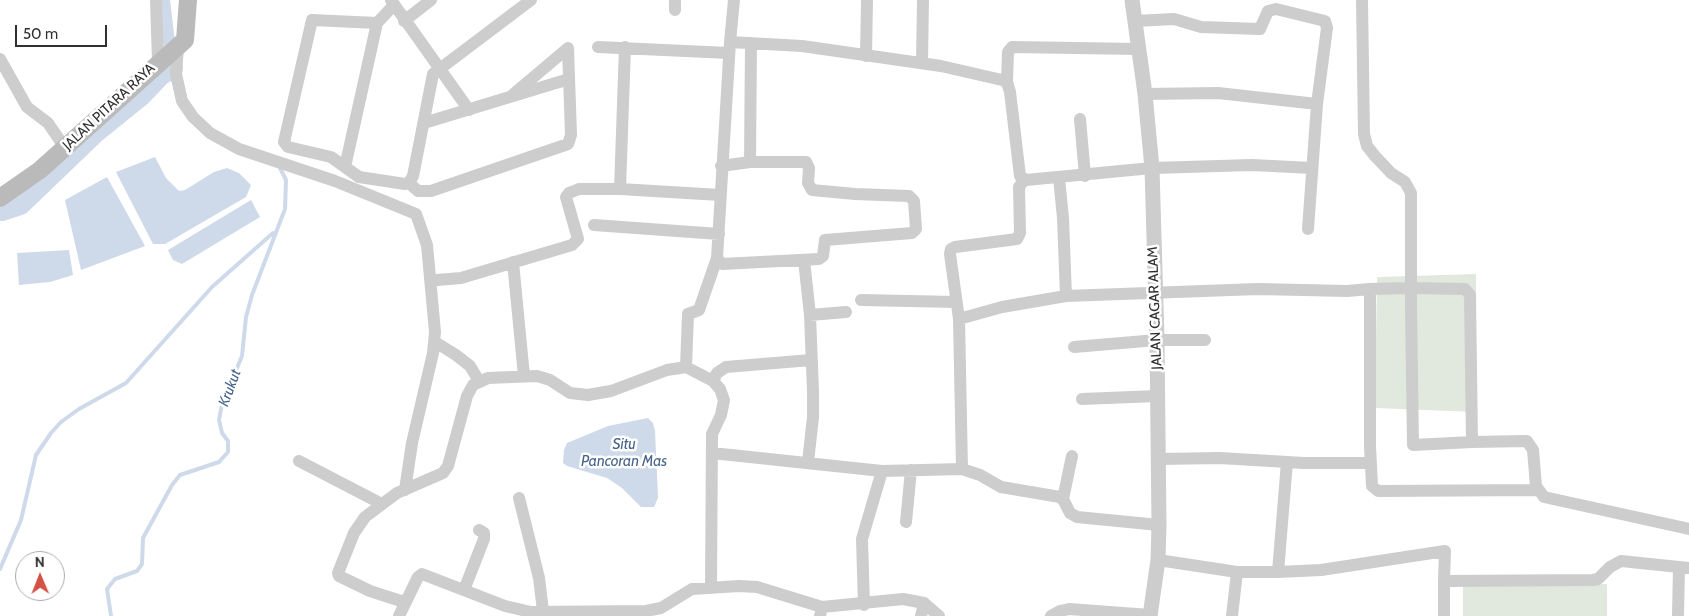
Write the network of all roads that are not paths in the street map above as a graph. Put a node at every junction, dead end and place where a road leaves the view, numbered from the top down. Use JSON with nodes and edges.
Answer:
{"nodes":[{"id":1,"x":156,"y":0,"type":"edge"},
{"id":2,"x":188,"y":0,"type":"edge"},
{"id":3,"x":431,"y":0,"type":"edge"},
{"id":4,"x":531,"y":0,"type":"edge"},
{"id":5,"x":734,"y":0,"type":"edge"},
{"id":6,"x":867,"y":0,"type":"edge"},
{"id":7,"x":923,"y":0,"type":"edge"},
{"id":8,"x":1132,"y":0,"type":"edge"},
{"id":9,"x":1362,"y":0,"type":"edge"},
{"id":10,"x":392,"y":3,"type":"edge"},
{"id":11,"x":1285,"y":5,"type":"edge"},
{"id":12,"x":404,"y":21,"type":"junction"},
{"id":13,"x":1135,"y":21,"type":"junction"},
{"id":14,"x":377,"y":23,"type":"junction"},
{"id":15,"x":751,"y":43,"type":"junction"},
{"id":16,"x":598,"y":47,"type":"dead end"},
{"id":17,"x":626,"y":47,"type":"junction"},
{"id":18,"x":729,"y":48,"type":"junction"},
{"id":19,"x":1139,"y":49,"type":"junction"},
{"id":20,"x":168,"y":54,"type":"junction"},
{"id":21,"x":866,"y":56,"type":"junction"},
{"id":22,"x":0,"y":59,"type":"edge"},
{"id":23,"x":922,"y":64,"type":"junction"},
{"id":24,"x":439,"y":68,"type":"junction"},
{"id":25,"x":569,"y":79,"type":"junction"},
{"id":26,"x":1007,"y":82,"type":"junction"},
{"id":27,"x":1146,"y":94,"type":"junction"},
{"id":28,"x":510,"y":97,"type":"junction"},
{"id":29,"x":1317,"y":104,"type":"junction"},
{"id":30,"x":469,"y":110,"type":"junction"},
{"id":31,"x":1080,"y":119,"type":"dead end"},
{"id":32,"x":424,"y":123,"type":"junction"},
{"id":33,"x":65,"y":148,"type":"junction"},
{"id":34,"x":750,"y":162,"type":"junction"},
{"id":35,"x":722,"y":166,"type":"junction"},
{"id":36,"x":345,"y":167,"type":"junction"},
{"id":37,"x":1152,"y":168,"type":"junction"},
{"id":38,"x":1312,"y":168,"type":"junction"},
{"id":39,"x":1086,"y":176,"type":"junction"},
{"id":40,"x":1059,"y":178,"type":"junction"},
{"id":41,"x":1024,"y":180,"type":"junction"},
{"id":42,"x":409,"y":183,"type":"junction"},
{"id":43,"x":620,"y":189,"type":"junction"},
{"id":44,"x":3,"y":195,"type":"edge"},
{"id":45,"x":720,"y":196,"type":"junction"},
{"id":46,"x":594,"y":225,"type":"dead end"},
{"id":47,"x":1308,"y":229,"type":"dead end"},
{"id":48,"x":719,"y":234,"type":"junction"},
{"id":49,"x":717,"y":258,"type":"junction"},
{"id":50,"x":804,"y":260,"type":"junction"},
{"id":51,"x":513,"y":262,"type":"junction"},
{"id":52,"x":431,"y":278,"type":"junction"},
{"id":53,"x":1411,"y":288,"type":"junction"},
{"id":54,"x":1370,"y":289,"type":"junction"},
{"id":55,"x":1154,"y":293,"type":"junction"},
{"id":56,"x":1066,"y":296,"type":"junction"},
{"id":57,"x":861,"y":300,"type":"dead end"},
{"id":58,"x":956,"y":302,"type":"junction"},
{"id":59,"x":846,"y":312,"type":"dead end"},
{"id":60,"x":810,"y":315,"type":"junction"},
{"id":61,"x":959,"y":319,"type":"junction"},
{"id":62,"x":1157,"y":340,"type":"junction"},
{"id":63,"x":1205,"y":340,"type":"dead end"},
{"id":64,"x":435,"y":342,"type":"junction"},
{"id":65,"x":1074,"y":347,"type":"dead end"},
{"id":66,"x":811,"y":360,"type":"junction"},
{"id":67,"x":686,"y":368,"type":"junction"},
{"id":68,"x":524,"y":376,"type":"junction"},
{"id":69,"x":479,"y":381,"type":"junction"},
{"id":70,"x":712,"y":381,"type":"junction"},
{"id":71,"x":1158,"y":396,"type":"junction"},
{"id":72,"x":1082,"y":399,"type":"dead end"},
{"id":73,"x":1472,"y":442,"type":"junction"},
{"id":74,"x":712,"y":453,"type":"junction"},
{"id":75,"x":1072,"y":456,"type":"dead end"},
{"id":76,"x":1158,"y":459,"type":"junction"},
{"id":77,"x":299,"y":461,"type":"dead end"},
{"id":78,"x":808,"y":462,"type":"junction"},
{"id":79,"x":1287,"y":462,"type":"junction"},
{"id":80,"x":1370,"y":463,"type":"junction"},
{"id":81,"x":962,"y":469,"type":"junction"},
{"id":82,"x":911,"y":470,"type":"junction"},
{"id":83,"x":882,"y":471,"type":"junction"},
{"id":84,"x":406,"y":490,"type":"junction"},
{"id":85,"x":1538,"y":490,"type":"junction"},
{"id":86,"x":519,"y":498,"type":"dead end"},
{"id":87,"x":1063,"y":499,"type":"junction"},
{"id":88,"x":380,"y":503,"type":"junction"},
{"id":89,"x":906,"y":522,"type":"dead end"},
{"id":90,"x":1159,"y":525,"type":"junction"},
{"id":91,"x":1689,"y":529,"type":"edge"},
{"id":92,"x":479,"y":530,"type":"dead end"},
{"id":93,"x":1158,"y":560,"type":"junction"},
{"id":94,"x":1684,"y":568,"type":"edge"},
{"id":95,"x":1237,"y":572,"type":"junction"},
{"id":96,"x":1278,"y":572,"type":"junction"},
{"id":97,"x":1444,"y":581,"type":"junction"},
{"id":98,"x":711,"y":588,"type":"junction"},
{"id":99,"x":464,"y":590,"type":"junction"},
{"id":100,"x":404,"y":602,"type":"junction"},
{"id":101,"x":864,"y":605,"type":"junction"},
{"id":102,"x":922,"y":610,"type":"edge"},
{"id":103,"x":821,"y":612,"type":"edge"},
{"id":104,"x":534,"y":613,"type":"edge"},
{"id":105,"x":631,"y":614,"type":"edge"},
{"id":106,"x":1150,"y":615,"type":"edge"},
{"id":107,"x":399,"y":616,"type":"edge"},
{"id":108,"x":939,"y":616,"type":"edge"},
{"id":109,"x":1051,"y":616,"type":"edge"},
{"id":110,"x":1232,"y":616,"type":"edge"},
{"id":111,"x":1444,"y":616,"type":"edge"},
{"id":112,"x":1678,"y":616,"type":"edge"}],
"edges":[{"from":1,"to":20,"type":"street"},
{"from":2,"to":20,"type":"main road","name":"JALAN PITARA RAYA"},
{"from":3,"to":12,"type":"street"},
{"from":4,"to":24,"type":"street"},
{"from":5,"to":18,"type":"street"},
{"from":6,"to":21,"type":"street"},
{"from":7,"to":23,"type":"street"},
{"from":8,"to":13,"type":"street","name":"JALAN CAGAR ALAM"},
{"from":9,"to":53,"type":"street"},
{"from":10,"to":12,"type":"street"},
{"from":10,"to":14,"type":"street"},
{"from":11,"to":13,"type":"street"},
{"from":11,"to":29,"type":"street"},
{"from":12,"to":24,"type":"street"},
{"from":13,"to":19,"type":"street","name":"JALAN CAGAR ALAM"},
{"from":14,"to":36,"type":"street"},
{"from":14,"to":36,"type":"street"},
{"from":15,"to":18,"type":"street"},
{"from":15,"to":21,"type":"street"},
{"from":15,"to":34,"type":"street"},
{"from":16,"to":17,"type":"street"},
{"from":17,"to":18,"type":"street"},
{"from":17,"to":43,"type":"street"},
{"from":18,"to":35,"type":"street"},
{"from":19,"to":26,"type":"street"},
{"from":19,"to":27,"type":"street","name":"JALAN CAGAR ALAM"},
{"from":20,"to":33,"type":"main road","name":"JALAN PITARA RAYA"},
{"from":20,"to":52,"type":"street"},
{"from":21,"to":23,"type":"street"},
{"from":22,"to":33,"type":"street"},
{"from":23,"to":26,"type":"street"},
{"from":24,"to":30,"type":"street"},
{"from":24,"to":32,"type":"street"},
{"from":25,"to":28,"type":"street"},
{"from":25,"to":28,"type":"street"},
{"from":25,"to":42,"type":"street"},
{"from":26,"to":41,"type":"street"},
{"from":27,"to":29,"type":"street"},
{"from":27,"to":37,"type":"street","name":"JALAN CAGAR ALAM"},
{"from":28,"to":30,"type":"street"},
{"from":29,"to":38,"type":"street"},
{"from":30,"to":32,"type":"street"},
{"from":31,"to":39,"type":"street"},
{"from":32,"to":42,"type":"street"},
{"from":33,"to":44,"type":"main road","name":"JALAN PITARA RAYA"},
{"from":34,"to":35,"type":"street"},
{"from":34,"to":50,"type":"street"},
{"from":35,"to":45,"type":"street"},
{"from":36,"to":42,"type":"street"},
{"from":37,"to":38,"type":"street"},
{"from":37,"to":39,"type":"street"},
{"from":37,"to":55,"type":"street","name":"JALAN CAGAR ALAM"},
{"from":38,"to":47,"type":"street"},
{"from":39,"to":40,"type":"street"},
{"from":40,"to":41,"type":"street"},
{"from":40,"to":56,"type":"street"},
{"from":41,"to":58,"type":"street"},
{"from":43,"to":45,"type":"street"},
{"from":43,"to":51,"type":"street"},
{"from":45,"to":48,"type":"street"},
{"from":46,"to":48,"type":"street"},
{"from":48,"to":49,"type":"street"},
{"from":49,"to":50,"type":"street"},
{"from":49,"to":67,"type":"street"},
{"from":50,"to":60,"type":"street"},
{"from":51,"to":52,"type":"street"},
{"from":51,"to":68,"type":"street"},
{"from":52,"to":64,"type":"street"},
{"from":53,"to":54,"type":"street"},
{"from":53,"to":73,"type":"street"},
{"from":53,"to":73,"type":"street"},
{"from":54,"to":55,"type":"street"},
{"from":54,"to":80,"type":"street"},
{"from":55,"to":56,"type":"street"},
{"from":55,"to":62,"type":"street","name":"JALAN CAGAR ALAM"},
{"from":56,"to":61,"type":"street"},
{"from":57,"to":58,"type":"street"},
{"from":58,"to":61,"type":"street"},
{"from":59,"to":60,"type":"street"},
{"from":60,"to":66,"type":"street"},
{"from":61,"to":81,"type":"street"},
{"from":62,"to":63,"type":"street"},
{"from":62,"to":65,"type":"street"},
{"from":62,"to":71,"type":"street","name":"JALAN CAGAR ALAM"},
{"from":64,"to":69,"type":"street"},
{"from":64,"to":84,"type":"street"},
{"from":66,"to":70,"type":"street"},
{"from":66,"to":78,"type":"street"},
{"from":67,"to":68,"type":"street"},
{"from":67,"to":70,"type":"street"},
{"from":68,"to":69,"type":"street"},
{"from":69,"to":84,"type":"street"},
{"from":70,"to":74,"type":"street"},
{"from":71,"to":72,"type":"street"},
{"from":71,"to":76,"type":"street","name":"JALAN CAGAR ALAM"},
{"from":73,"to":85,"type":"street"},
{"from":74,"to":78,"type":"street"},
{"from":74,"to":98,"type":"street"},
{"from":75,"to":87,"type":"street"},
{"from":76,"to":79,"type":"street"},
{"from":76,"to":90,"type":"street","name":"JALAN CAGAR ALAM"},
{"from":77,"to":88,"type":"street"},
{"from":78,"to":83,"type":"street"},
{"from":79,"to":80,"type":"street"},
{"from":79,"to":96,"type":"street"},
{"from":80,"to":85,"type":"street"},
{"from":81,"to":82,"type":"street"},
{"from":81,"to":87,"type":"street"},
{"from":82,"to":83,"type":"street"},
{"from":82,"to":89,"type":"street"},
{"from":83,"to":101,"type":"street"},
{"from":84,"to":88,"type":"street"},
{"from":85,"to":91,"type":"street"},
{"from":86,"to":104,"type":"street"},
{"from":87,"to":90,"type":"street"},
{"from":88,"to":100,"type":"street"},
{"from":90,"to":93,"type":"street","name":"JALAN CAGAR ALAM"},
{"from":92,"to":99,"type":"street"},
{"from":93,"to":95,"type":"street"},
{"from":93,"to":106,"type":"street","name":"JALAN CAGAR ALAM"},
{"from":94,"to":97,"type":"street"},
{"from":94,"to":112,"type":"street"},
{"from":95,"to":96,"type":"street"},
{"from":95,"to":110,"type":"street"},
{"from":96,"to":97,"type":"street"},
{"from":97,"to":111,"type":"street"},
{"from":98,"to":103,"type":"street"},
{"from":98,"to":105,"type":"street"},
{"from":99,"to":100,"type":"street"},
{"from":99,"to":104,"type":"street"},
{"from":100,"to":107,"type":"street"},
{"from":101,"to":102,"type":"street"},
{"from":101,"to":103,"type":"street"},
{"from":102,"to":108,"type":"street"},
{"from":104,"to":105,"type":"street"},
{"from":106,"to":109,"type":"street"}]}
